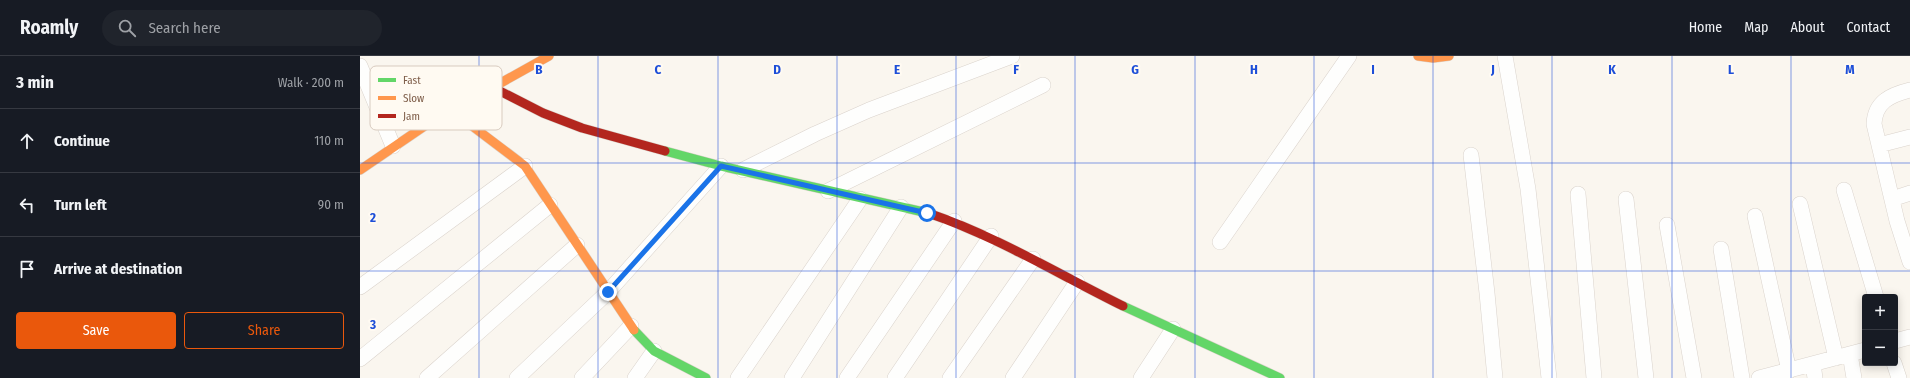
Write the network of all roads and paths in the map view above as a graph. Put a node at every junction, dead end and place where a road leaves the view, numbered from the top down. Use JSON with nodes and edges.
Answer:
{"nodes":[{"id":1,"x":549,"y":56,"type":"edge"},
{"id":2,"x":1012,"y":56,"type":"edge"},
{"id":3,"x":1349,"y":56,"type":"edge"},
{"id":4,"x":1418,"y":56,"type":"edge"},
{"id":5,"x":1449,"y":56,"type":"edge"},
{"id":6,"x":1505,"y":56,"type":"edge"},
{"id":7,"x":360,"y":66,"type":"edge"},
{"id":8,"x":502,"y":82,"type":"edge"},
{"id":9,"x":1043,"y":85,"type":"dead end"},
{"id":10,"x":370,"y":90,"type":"edge"},
{"id":11,"x":1910,"y":90,"type":"edge"},
{"id":12,"x":502,"y":92,"type":"edge"},
{"id":13,"x":386,"y":130,"type":"edge"},
{"id":14,"x":419,"y":130,"type":"edge"},
{"id":15,"x":477,"y":130,"type":"edge"},
{"id":16,"x":1910,"y":137,"type":"edge"},
{"id":17,"x":1879,"y":145,"type":"junction"},
{"id":18,"x":393,"y":146,"type":"junction"},
{"id":19,"x":1471,"y":155,"type":"dead end"},
{"id":20,"x":525,"y":166,"type":"junction"},
{"id":21,"x":721,"y":166,"type":"junction"},
{"id":22,"x":360,"y":170,"type":"edge"},
{"id":23,"x":743,"y":170,"type":"junction"},
{"id":24,"x":1844,"y":190,"type":"dead end"},
{"id":25,"x":828,"y":191,"type":"junction"},
{"id":26,"x":1578,"y":194,"type":"dead end"},
{"id":27,"x":1910,"y":194,"type":"edge"},
{"id":28,"x":860,"y":199,"type":"junction"},
{"id":29,"x":1626,"y":199,"type":"dead end"},
{"id":30,"x":1892,"y":199,"type":"junction"},
{"id":31,"x":1800,"y":204,"type":"dead end"},
{"id":32,"x":550,"y":205,"type":"junction"},
{"id":33,"x":901,"y":207,"type":"junction"},
{"id":34,"x":1755,"y":216,"type":"dead end"},
{"id":35,"x":954,"y":221,"type":"junction"},
{"id":36,"x":1668,"y":225,"type":"dead end"},
{"id":37,"x":991,"y":236,"type":"junction"},
{"id":38,"x":1220,"y":242,"type":"dead end"},
{"id":39,"x":577,"y":244,"type":"junction"},
{"id":40,"x":1721,"y":249,"type":"dead end"},
{"id":41,"x":1033,"y":259,"type":"junction"},
{"id":42,"x":1910,"y":262,"type":"edge"},
{"id":43,"x":1078,"y":282,"type":"junction"},
{"id":44,"x":360,"y":287,"type":"edge"},
{"id":45,"x":608,"y":292,"type":"junction"},
{"id":46,"x":1875,"y":294,"type":"edge"},
{"id":47,"x":631,"y":326,"type":"junction"},
{"id":48,"x":1173,"y":329,"type":"junction"},
{"id":49,"x":1910,"y":337,"type":"edge"},
{"id":50,"x":1898,"y":341,"type":"edge"},
{"id":51,"x":654,"y":351,"type":"junction"},
{"id":52,"x":1862,"y":351,"type":"edge"},
{"id":53,"x":1850,"y":354,"type":"junction"},
{"id":54,"x":1836,"y":358,"type":"junction"},
{"id":55,"x":360,"y":359,"type":"edge"},
{"id":56,"x":1895,"y":366,"type":"edge"},
{"id":57,"x":1814,"y":371,"type":"edge"},
{"id":58,"x":1782,"y":374,"type":"edge"},
{"id":59,"x":427,"y":378,"type":"edge"},
{"id":60,"x":517,"y":378,"type":"edge"},
{"id":61,"x":582,"y":378,"type":"edge"},
{"id":62,"x":635,"y":378,"type":"edge"},
{"id":63,"x":703,"y":378,"type":"edge"},
{"id":64,"x":738,"y":378,"type":"edge"},
{"id":65,"x":792,"y":378,"type":"edge"},
{"id":66,"x":847,"y":378,"type":"edge"},
{"id":67,"x":895,"y":378,"type":"edge"},
{"id":68,"x":950,"y":378,"type":"edge"},
{"id":69,"x":1013,"y":378,"type":"edge"},
{"id":70,"x":1141,"y":378,"type":"edge"},
{"id":71,"x":1280,"y":378,"type":"edge"},
{"id":72,"x":1494,"y":378,"type":"edge"},
{"id":73,"x":1549,"y":378,"type":"edge"},
{"id":74,"x":1594,"y":378,"type":"edge"},
{"id":75,"x":1646,"y":378,"type":"edge"},
{"id":76,"x":1694,"y":378,"type":"edge"},
{"id":77,"x":1742,"y":378,"type":"edge"},
{"id":78,"x":1759,"y":378,"type":"edge"},
{"id":79,"x":1854,"y":378,"type":"edge"},
{"id":80,"x":1899,"y":378,"type":"edge"}],
"edges":[{"from":1,"to":8,"type":"street"},
{"from":2,"to":23,"type":"street"},
{"from":3,"to":38,"type":"street"},
{"from":4,"to":5,"type":"street"},
{"from":6,"to":73,"type":"street"},
{"from":7,"to":10,"type":"street"},
{"from":9,"to":25,"type":"street"},
{"from":11,"to":17,"type":"street"},
{"from":12,"to":21,"type":"street"},
{"from":13,"to":18,"type":"street"},
{"from":14,"to":18,"type":"street"},
{"from":15,"to":20,"type":"street"},
{"from":16,"to":17,"type":"street"},
{"from":17,"to":30,"type":"street"},
{"from":18,"to":22,"type":"street"},
{"from":19,"to":72,"type":"street"},
{"from":20,"to":32,"type":"street"},
{"from":20,"to":44,"type":"street"},
{"from":21,"to":23,"type":"street"},
{"from":21,"to":45,"type":"street"},
{"from":23,"to":25,"type":"street"},
{"from":24,"to":46,"type":"street"},
{"from":25,"to":28,"type":"street"},
{"from":26,"to":74,"type":"street"},
{"from":27,"to":30,"type":"street"},
{"from":28,"to":33,"type":"street"},
{"from":28,"to":64,"type":"street"},
{"from":29,"to":75,"type":"street"},
{"from":30,"to":42,"type":"street"},
{"from":31,"to":54,"type":"street"},
{"from":32,"to":39,"type":"street"},
{"from":32,"to":55,"type":"street"},
{"from":33,"to":35,"type":"street"},
{"from":33,"to":65,"type":"street"},
{"from":34,"to":58,"type":"street"},
{"from":35,"to":37,"type":"street"},
{"from":35,"to":66,"type":"street"},
{"from":36,"to":76,"type":"street"},
{"from":37,"to":41,"type":"street"},
{"from":37,"to":67,"type":"street"},
{"from":39,"to":45,"type":"street"},
{"from":39,"to":59,"type":"street"},
{"from":40,"to":77,"type":"street"},
{"from":41,"to":43,"type":"street"},
{"from":41,"to":68,"type":"street"},
{"from":43,"to":48,"type":"street"},
{"from":43,"to":69,"type":"street"},
{"from":45,"to":47,"type":"street"},
{"from":45,"to":60,"type":"street"},
{"from":47,"to":51,"type":"street"},
{"from":47,"to":61,"type":"street"},
{"from":48,"to":70,"type":"street"},
{"from":48,"to":71,"type":"street"},
{"from":49,"to":50,"type":"street"},
{"from":51,"to":62,"type":"street"},
{"from":51,"to":63,"type":"street"},
{"from":52,"to":53,"type":"street"},
{"from":53,"to":54,"type":"street"},
{"from":53,"to":79,"type":"street"},
{"from":54,"to":57,"type":"street"},
{"from":56,"to":80,"type":"street"},
{"from":57,"to":58,"type":"street"},
{"from":58,"to":78,"type":"street"}]}
